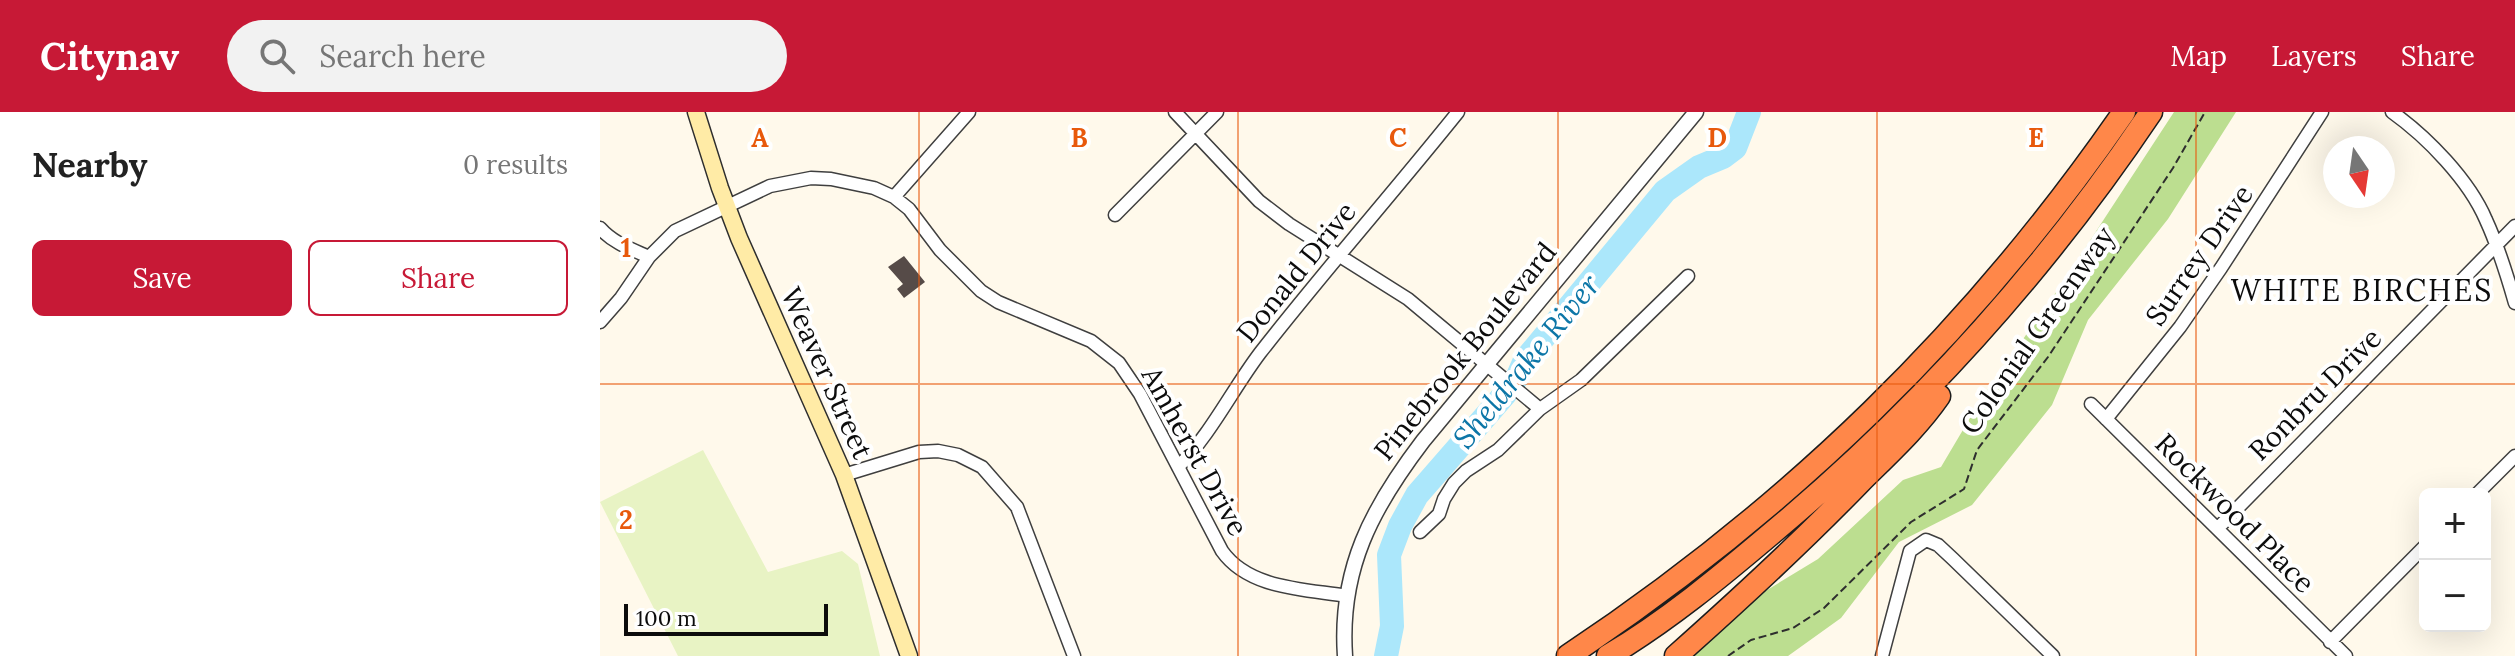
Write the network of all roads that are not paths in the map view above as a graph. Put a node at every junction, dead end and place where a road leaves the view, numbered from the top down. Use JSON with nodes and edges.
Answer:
{"nodes":[{"id":1,"x":696,"y":112,"type":"edge"},
{"id":2,"x":969,"y":112,"type":"edge"},
{"id":3,"x":1175,"y":112,"type":"edge"},
{"id":4,"x":1217,"y":112,"type":"edge"},
{"id":5,"x":1458,"y":112,"type":"edge"},
{"id":6,"x":1696,"y":112,"type":"edge"},
{"id":7,"x":2124,"y":112,"type":"edge"},
{"id":8,"x":2151,"y":112,"type":"edge"},
{"id":9,"x":2322,"y":112,"type":"edge"},
{"id":10,"x":2392,"y":112,"type":"edge"},
{"id":11,"x":1194,"y":133,"type":"junction"},
{"id":12,"x":894,"y":197,"type":"junction"},
{"id":13,"x":727,"y":206,"type":"junction"},
{"id":14,"x":1115,"y":215,"type":"dead end"},
{"id":15,"x":2515,"y":226,"type":"edge"},
{"id":16,"x":600,"y":228,"type":"edge"},
{"id":17,"x":2495,"y":245,"type":"junction"},
{"id":18,"x":1338,"y":256,"type":"junction"},
{"id":19,"x":649,"y":257,"type":"junction"},
{"id":20,"x":1688,"y":276,"type":"dead end"},
{"id":21,"x":2515,"y":303,"type":"edge"},
{"id":22,"x":600,"y":322,"type":"edge"},
{"id":23,"x":1982,"y":332,"type":"junction"},
{"id":24,"x":1488,"y":364,"type":"junction"},
{"id":25,"x":2091,"y":404,"type":"dead end"},
{"id":26,"x":1540,"y":409,"type":"junction"},
{"id":27,"x":2106,"y":419,"type":"junction"},
{"id":28,"x":2515,"y":456,"type":"edge"},
{"id":29,"x":1178,"y":467,"type":"junction"},
{"id":30,"x":844,"y":475,"type":"junction"},
{"id":31,"x":2483,"y":488,"type":"edge"},
{"id":32,"x":2218,"y":528,"type":"junction"},
{"id":33,"x":1420,"y":532,"type":"dead end"},
{"id":34,"x":2419,"y":552,"type":"edge"},
{"id":35,"x":1347,"y":596,"type":"junction"},
{"id":36,"x":2330,"y":642,"type":"junction"},
{"id":37,"x":909,"y":656,"type":"edge"},
{"id":38,"x":1074,"y":656,"type":"edge"},
{"id":39,"x":1345,"y":656,"type":"edge"},
{"id":40,"x":1568,"y":656,"type":"edge"},
{"id":41,"x":1608,"y":656,"type":"edge"},
{"id":42,"x":1676,"y":656,"type":"edge"},
{"id":43,"x":1882,"y":656,"type":"edge"},
{"id":44,"x":2053,"y":656,"type":"edge"},
{"id":45,"x":2346,"y":656,"type":"edge"}],
"edges":[{"from":1,"to":13,"type":"main road","name":"Weaver Street"},
{"from":2,"to":12,"type":"street"},
{"from":3,"to":11,"type":"street"},
{"from":4,"to":11,"type":"street"},
{"from":5,"to":18,"type":"street","name":"Donald Drive"},
{"from":6,"to":24,"type":"street","name":"Pinebrook Boulevard"},
{"from":7,"to":40,"type":"highway"},
{"from":8,"to":23,"type":"highway"},
{"from":9,"to":27,"type":"street","name":"Surrey Drive"},
{"from":10,"to":17,"type":"street"},
{"from":11,"to":14,"type":"street"},
{"from":11,"to":18,"type":"street"},
{"from":12,"to":13,"type":"street","name":"Amherst Drive"},
{"from":12,"to":29,"type":"street","name":"Amherst Drive"},
{"from":13,"to":19,"type":"street","name":"Amherst Drive"},
{"from":13,"to":30,"type":"main road","name":"Weaver Street"},
{"from":15,"to":17,"type":"street","name":"Ronbru Drive"},
{"from":16,"to":19,"type":"street"},
{"from":17,"to":21,"type":"street"},
{"from":17,"to":32,"type":"street","name":"Ronbru Drive"},
{"from":18,"to":24,"type":"street"},
{"from":18,"to":29,"type":"street","name":"Donald Drive"},
{"from":19,"to":22,"type":"street","name":"Amherst Drive"},
{"from":20,"to":26,"type":"street"},
{"from":23,"to":41,"type":"highway"},
{"from":23,"to":42,"type":"highway"},
{"from":24,"to":26,"type":"street"},
{"from":24,"to":35,"type":"street","name":"Pinebrook Boulevard"},
{"from":25,"to":27,"type":"street","name":"Rockwood Place"},
{"from":26,"to":33,"type":"street"},
{"from":27,"to":32,"type":"street","name":"Rockwood Place"},
{"from":28,"to":31,"type":"street"},
{"from":29,"to":35,"type":"street","name":"Amherst Drive"},
{"from":30,"to":37,"type":"main road","name":"Weaver Street"},
{"from":30,"to":38,"type":"street"},
{"from":32,"to":36,"type":"street","name":"Rockwood Place"},
{"from":34,"to":36,"type":"street"},
{"from":35,"to":39,"type":"street","name":"Pinebrook Boulevard"},
{"from":36,"to":45,"type":"street","name":"Rockwood Place"},
{"from":43,"to":44,"type":"street"}]}
